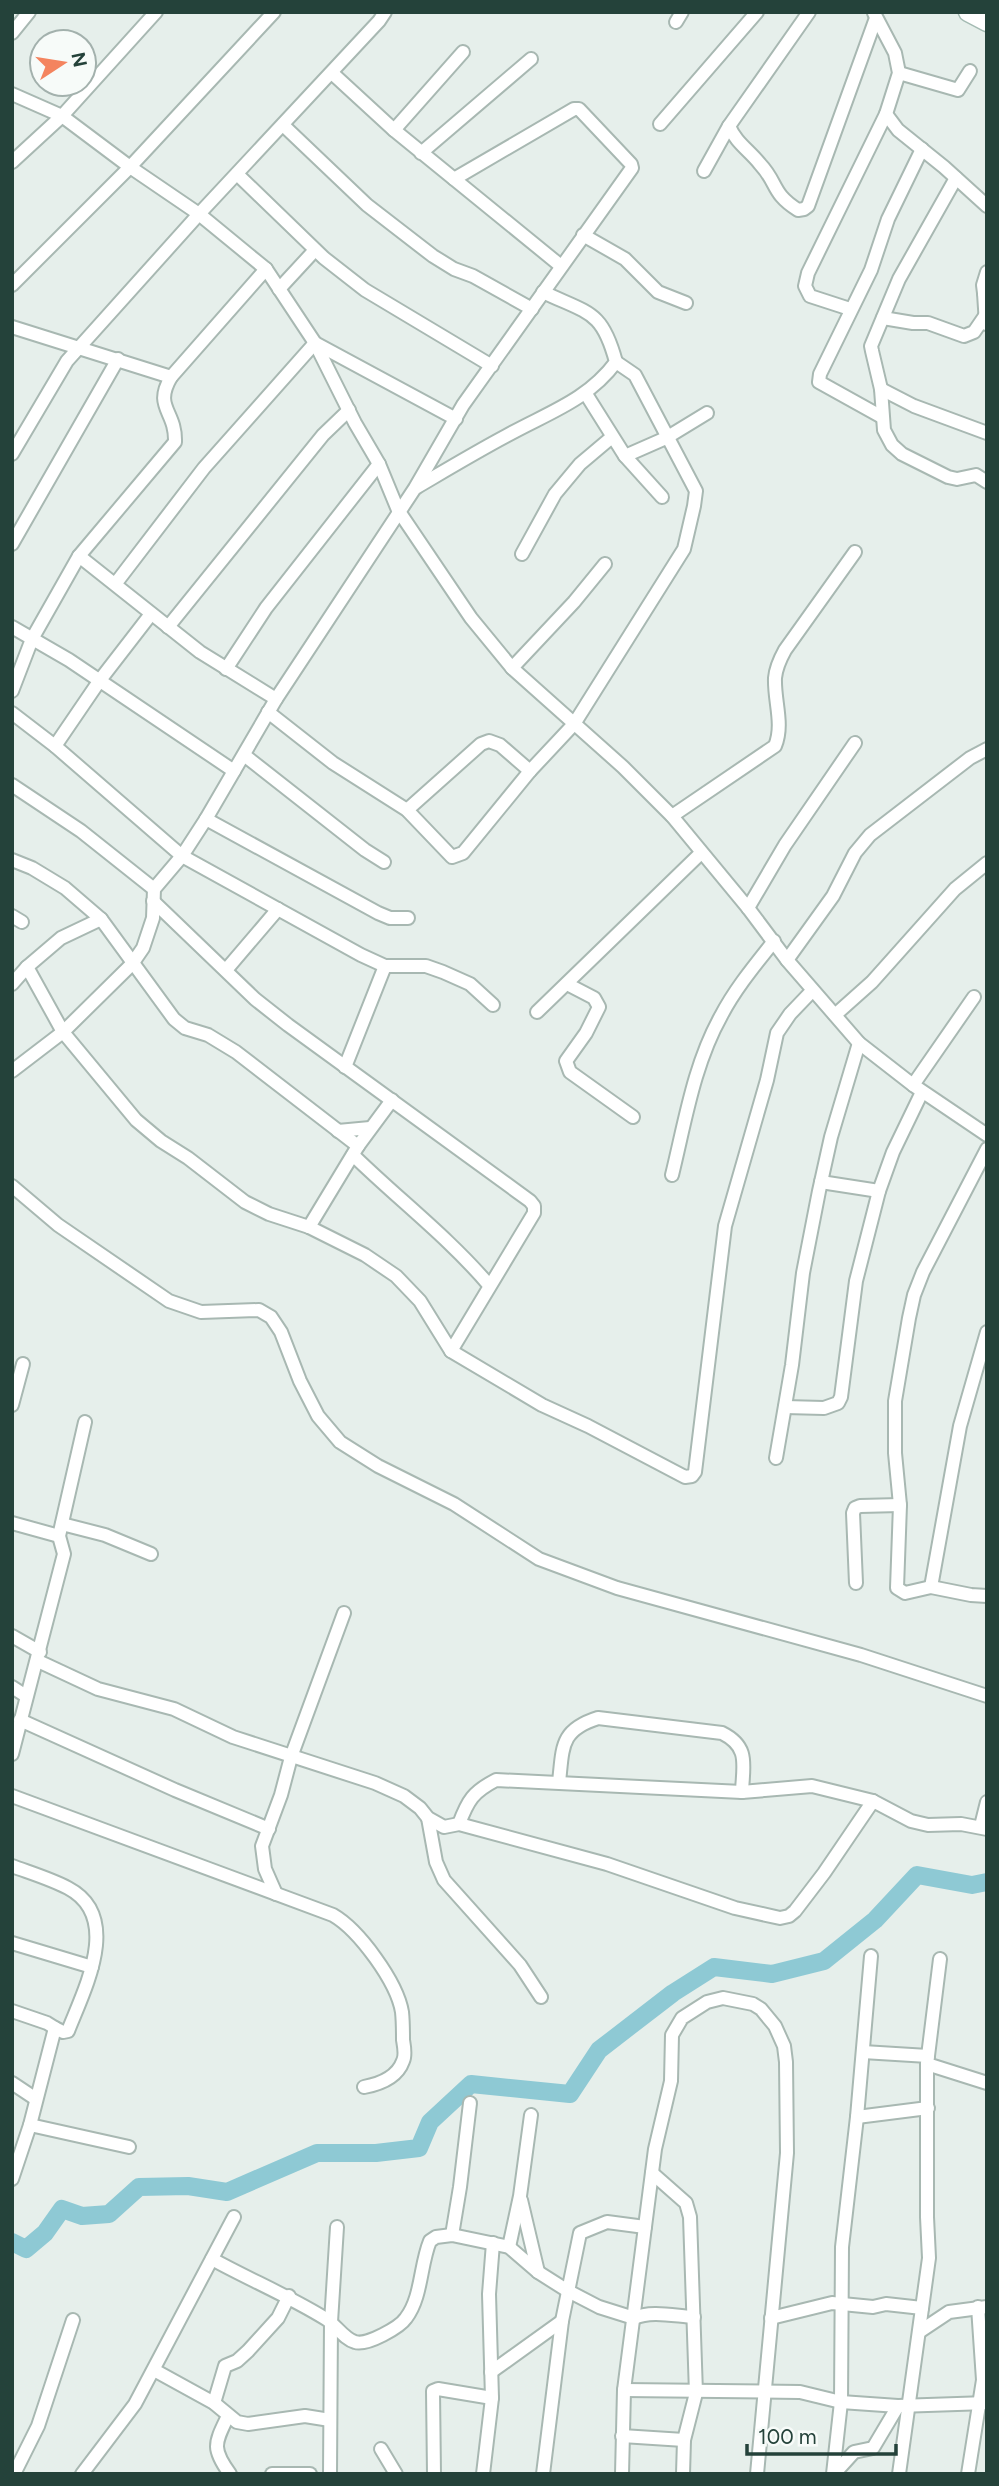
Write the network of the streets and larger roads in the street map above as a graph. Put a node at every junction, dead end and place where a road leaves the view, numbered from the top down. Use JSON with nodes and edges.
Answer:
{"nodes":[{"id":1,"x":29,"y":12,"type":"edge"},
{"id":2,"x":156,"y":12,"type":"edge"},
{"id":3,"x":274,"y":12,"type":"edge"},
{"id":4,"x":385,"y":12,"type":"edge"},
{"id":5,"x":757,"y":12,"type":"edge"},
{"id":6,"x":809,"y":12,"type":"edge"},
{"id":7,"x":968,"y":12,"type":"edge"},
{"id":8,"x":875,"y":15,"type":"edge"},
{"id":9,"x":987,"y":22,"type":"edge"},
{"id":10,"x":12,"y":33,"type":"edge"},
{"id":11,"x":463,"y":52,"type":"dead end"},
{"id":12,"x":531,"y":59,"type":"dead end"},
{"id":13,"x":970,"y":71,"type":"dead end"},
{"id":14,"x":332,"y":73,"type":"junction"},
{"id":15,"x":899,"y":74,"type":"junction"},
{"id":16,"x":12,"y":94,"type":"edge"},
{"id":17,"x":886,"y":114,"type":"junction"},
{"id":18,"x":62,"y":116,"type":"junction"},
{"id":19,"x":660,"y":124,"type":"dead end"},
{"id":20,"x":283,"y":125,"type":"junction"},
{"id":21,"x":729,"y":126,"type":"junction"},
{"id":22,"x":394,"y":130,"type":"junction"},
{"id":23,"x":922,"y":149,"type":"junction"},
{"id":24,"x":421,"y":153,"type":"junction"},
{"id":25,"x":12,"y":162,"type":"edge"},
{"id":26,"x":130,"y":167,"type":"junction"},
{"id":27,"x":704,"y":171,"type":"dead end"},
{"id":28,"x":237,"y":174,"type":"junction"},
{"id":29,"x":956,"y":178,"type":"junction"},
{"id":30,"x":454,"y":179,"type":"junction"},
{"id":31,"x":987,"y":206,"type":"edge"},
{"id":32,"x":199,"y":214,"type":"junction"},
{"id":33,"x":583,"y":235,"type":"junction"},
{"id":34,"x":315,"y":250,"type":"junction"},
{"id":35,"x":561,"y":266,"type":"junction"},
{"id":36,"x":266,"y":269,"type":"junction"},
{"id":37,"x":987,"y":272,"type":"edge"},
{"id":38,"x":12,"y":285,"type":"edge"},
{"id":39,"x":279,"y":289,"type":"junction"},
{"id":40,"x":543,"y":292,"type":"junction"},
{"id":41,"x":985,"y":293,"type":"edge"},
{"id":42,"x":686,"y":303,"type":"dead end"},
{"id":43,"x":532,"y":309,"type":"junction"},
{"id":44,"x":850,"y":309,"type":"junction"},
{"id":45,"x":883,"y":318,"type":"junction"},
{"id":46,"x":986,"y":321,"type":"edge"},
{"id":47,"x":12,"y":327,"type":"edge"},
{"id":48,"x":315,"y":344,"type":"junction"},
{"id":49,"x":79,"y":350,"type":"junction"},
{"id":50,"x":118,"y":359,"type":"junction"},
{"id":51,"x":617,"y":362,"type":"junction"},
{"id":52,"x":492,"y":366,"type":"junction"},
{"id":53,"x":171,"y":377,"type":"junction"},
{"id":54,"x":881,"y":389,"type":"junction"},
{"id":55,"x":586,"y":394,"type":"junction"},
{"id":56,"x":349,"y":410,"type":"junction"},
{"id":57,"x":707,"y":413,"type":"dead end"},
{"id":58,"x":882,"y":417,"type":"junction"},
{"id":59,"x":456,"y":419,"type":"junction"},
{"id":60,"x":987,"y":433,"type":"edge"},
{"id":61,"x":612,"y":437,"type":"junction"},
{"id":62,"x":666,"y":438,"type":"junction"},
{"id":63,"x":12,"y":454,"type":"edge"},
{"id":64,"x":625,"y":456,"type":"junction"},
{"id":65,"x":379,"y":464,"type":"junction"},
{"id":66,"x":987,"y":482,"type":"edge"},
{"id":67,"x":415,"y":488,"type":"junction"},
{"id":68,"x":662,"y":497,"type":"dead end"},
{"id":69,"x":398,"y":510,"type":"junction"},
{"id":70,"x":12,"y":544,"type":"edge"},
{"id":71,"x":855,"y":552,"type":"dead end"},
{"id":72,"x":522,"y":554,"type":"dead end"},
{"id":73,"x":79,"y":556,"type":"junction"},
{"id":74,"x":605,"y":564,"type":"dead end"},
{"id":75,"x":116,"y":583,"type":"junction"},
{"id":76,"x":151,"y":614,"type":"junction"},
{"id":77,"x":12,"y":627,"type":"edge"},
{"id":78,"x":168,"y":627,"type":"junction"},
{"id":79,"x":32,"y":639,"type":"junction"},
{"id":80,"x":512,"y":668,"type":"junction"},
{"id":81,"x":226,"y":669,"type":"junction"},
{"id":82,"x":100,"y":680,"type":"junction"},
{"id":83,"x":12,"y":691,"type":"edge"},
{"id":84,"x":276,"y":699,"type":"junction"},
{"id":85,"x":268,"y":712,"type":"junction"},
{"id":86,"x":12,"y":713,"type":"edge"},
{"id":87,"x":575,"y":724,"type":"junction"},
{"id":88,"x":855,"y":743,"type":"dead end"},
{"id":89,"x":55,"y":746,"type":"junction"},
{"id":90,"x":987,"y":748,"type":"edge"},
{"id":91,"x":244,"y":755,"type":"junction"},
{"id":92,"x":234,"y":771,"type":"junction"},
{"id":93,"x":530,"y":772,"type":"junction"},
{"id":94,"x":12,"y":785,"type":"edge"},
{"id":95,"x":407,"y":810,"type":"junction"},
{"id":96,"x":671,"y":817,"type":"junction"},
{"id":97,"x":206,"y":819,"type":"junction"},
{"id":98,"x":701,"y":853,"type":"junction"},
{"id":99,"x":182,"y":856,"type":"junction"},
{"id":100,"x":12,"y":860,"type":"edge"},
{"id":101,"x":384,"y":862,"type":"dead end"},
{"id":102,"x":987,"y":863,"type":"edge"},
{"id":103,"x":154,"y":895,"type":"junction"},
{"id":104,"x":748,"y":908,"type":"junction"},
{"id":105,"x":278,"y":909,"type":"junction"},
{"id":106,"x":408,"y":918,"type":"dead end"},
{"id":107,"x":101,"y":919,"type":"junction"},
{"id":108,"x":774,"y":941,"type":"junction"},
{"id":109,"x":787,"y":960,"type":"junction"},
{"id":110,"x":132,"y":964,"type":"junction"},
{"id":111,"x":385,"y":966,"type":"junction"},
{"id":112,"x":27,"y":967,"type":"junction"},
{"id":113,"x":226,"y":970,"type":"junction"},
{"id":114,"x":13,"y":983,"type":"edge"},
{"id":115,"x":567,"y":984,"type":"junction"},
{"id":116,"x":812,"y":991,"type":"junction"},
{"id":117,"x":974,"y":996,"type":"dead end"},
{"id":118,"x":493,"y":1004,"type":"dead end"},
{"id":119,"x":537,"y":1012,"type":"dead end"},
{"id":120,"x":835,"y":1015,"type":"junction"},
{"id":121,"x":62,"y":1032,"type":"junction"},
{"id":122,"x":859,"y":1043,"type":"junction"},
{"id":123,"x":345,"y":1067,"type":"junction"},
{"id":124,"x":12,"y":1071,"type":"edge"},
{"id":125,"x":918,"y":1088,"type":"junction"},
{"id":126,"x":391,"y":1100,"type":"junction"},
{"id":127,"x":633,"y":1117,"type":"dead end"},
{"id":128,"x":370,"y":1128,"type":"junction"},
{"id":129,"x":338,"y":1131,"type":"junction"},
{"id":130,"x":987,"y":1135,"type":"edge"},
{"id":131,"x":987,"y":1149,"type":"edge"},
{"id":132,"x":356,"y":1151,"type":"junction"},
{"id":133,"x":672,"y":1175,"type":"dead end"},
{"id":134,"x":821,"y":1182,"type":"junction"},
{"id":135,"x":12,"y":1186,"type":"edge"},
{"id":136,"x":879,"y":1191,"type":"junction"},
{"id":137,"x":309,"y":1227,"type":"junction"},
{"id":138,"x":489,"y":1285,"type":"junction"},
{"id":139,"x":987,"y":1332,"type":"edge"},
{"id":140,"x":451,"y":1351,"type":"junction"},
{"id":141,"x":23,"y":1364,"type":"dead end"},
{"id":142,"x":12,"y":1405,"type":"edge"},
{"id":143,"x":785,"y":1407,"type":"junction"},
{"id":144,"x":85,"y":1422,"type":"dead end"},
{"id":145,"x":776,"y":1458,"type":"dead end"},
{"id":146,"x":900,"y":1505,"type":"junction"},
{"id":147,"x":12,"y":1523,"type":"edge"},
{"id":148,"x":61,"y":1530,"type":"junction"},
{"id":149,"x":151,"y":1554,"type":"dead end"},
{"id":150,"x":856,"y":1583,"type":"dead end"},
{"id":151,"x":931,"y":1587,"type":"junction"},
{"id":152,"x":987,"y":1596,"type":"edge"},
{"id":153,"x":344,"y":1613,"type":"dead end"},
{"id":154,"x":12,"y":1636,"type":"edge"},
{"id":155,"x":39,"y":1657,"type":"junction"},
{"id":156,"x":12,"y":1688,"type":"edge"},
{"id":157,"x":26,"y":1696,"type":"junction"},
{"id":158,"x":987,"y":1696,"type":"edge"},
{"id":159,"x":20,"y":1720,"type":"junction"},
{"id":160,"x":12,"y":1754,"type":"edge"},
{"id":161,"x":291,"y":1757,"type":"junction"},
{"id":162,"x":559,"y":1782,"type":"junction"},
{"id":163,"x":742,"y":1792,"type":"junction"},
{"id":164,"x":12,"y":1796,"type":"edge"},
{"id":165,"x":873,"y":1801,"type":"junction"},
{"id":166,"x":987,"y":1802,"type":"edge"},
{"id":167,"x":428,"y":1818,"type":"junction"},
{"id":168,"x":459,"y":1824,"type":"junction"},
{"id":169,"x":984,"y":1827,"type":"edge"},
{"id":170,"x":269,"y":1829,"type":"junction"},
{"id":171,"x":12,"y":1866,"type":"edge"},
{"id":172,"x":275,"y":1894,"type":"junction"},
{"id":173,"x":12,"y":1943,"type":"edge"},
{"id":174,"x":871,"y":1956,"type":"dead end"},
{"id":175,"x":940,"y":1959,"type":"dead end"},
{"id":176,"x":92,"y":1967,"type":"junction"},
{"id":177,"x":541,"y":1997,"type":"dead end"},
{"id":178,"x":12,"y":2011,"type":"edge"},
{"id":179,"x":55,"y":2028,"type":"junction"},
{"id":180,"x":863,"y":2052,"type":"junction"},
{"id":181,"x":927,"y":2060,"type":"junction"},
{"id":182,"x":12,"y":2083,"type":"edge"},
{"id":183,"x":987,"y":2083,"type":"edge"},
{"id":184,"x":364,"y":2087,"type":"dead end"},
{"id":185,"x":36,"y":2099,"type":"junction"},
{"id":186,"x":470,"y":2103,"type":"dead end"},
{"id":187,"x":928,"y":2108,"type":"junction"},
{"id":188,"x":531,"y":2115,"type":"dead end"},
{"id":189,"x":857,"y":2117,"type":"junction"},
{"id":190,"x":30,"y":2125,"type":"junction"},
{"id":191,"x":129,"y":2147,"type":"dead end"},
{"id":192,"x":652,"y":2173,"type":"junction"},
{"id":193,"x":12,"y":2179,"type":"edge"},
{"id":194,"x":520,"y":2196,"type":"junction"},
{"id":195,"x":234,"y":2217,"type":"dead end"},
{"id":196,"x":337,"y":2227,"type":"dead end"},
{"id":197,"x":645,"y":2227,"type":"junction"},
{"id":198,"x":452,"y":2235,"type":"junction"},
{"id":199,"x":493,"y":2243,"type":"junction"},
{"id":200,"x":509,"y":2247,"type":"junction"},
{"id":201,"x":212,"y":2259,"type":"junction"},
{"id":202,"x":538,"y":2272,"type":"junction"},
{"id":203,"x":568,"y":2291,"type":"junction"},
{"id":204,"x":289,"y":2296,"type":"junction"},
{"id":205,"x":841,"y":2304,"type":"junction"},
{"id":206,"x":982,"y":2307,"type":"edge"},
{"id":207,"x":922,"y":2308,"type":"junction"},
{"id":208,"x":694,"y":2317,"type":"junction"},
{"id":209,"x":634,"y":2318,"type":"junction"},
{"id":210,"x":771,"y":2318,"type":"junction"},
{"id":211,"x":73,"y":2320,"type":"dead end"},
{"id":212,"x":562,"y":2321,"type":"junction"},
{"id":213,"x":331,"y":2322,"type":"junction"},
{"id":214,"x":919,"y":2332,"type":"junction"},
{"id":215,"x":154,"y":2370,"type":"junction"},
{"id":216,"x":491,"y":2372,"type":"junction"},
{"id":217,"x":624,"y":2390,"type":"junction"},
{"id":218,"x":764,"y":2390,"type":"junction"},
{"id":219,"x":695,"y":2393,"type":"junction"},
{"id":220,"x":492,"y":2398,"type":"junction"},
{"id":221,"x":841,"y":2402,"type":"junction"},
{"id":222,"x":214,"y":2403,"type":"junction"},
{"id":223,"x":984,"y":2403,"type":"edge"},
{"id":224,"x":903,"y":2405,"type":"junction"},
{"id":225,"x":228,"y":2416,"type":"junction"},
{"id":226,"x":330,"y":2420,"type":"junction"},
{"id":227,"x":622,"y":2436,"type":"junction"},
{"id":228,"x":684,"y":2440,"type":"junction"},
{"id":229,"x":381,"y":2449,"type":"dead end"},
{"id":230,"x":14,"y":2474,"type":"edge"},
{"id":231,"x":82,"y":2474,"type":"edge"},
{"id":232,"x":230,"y":2474,"type":"edge"},
{"id":233,"x":272,"y":2474,"type":"edge"},
{"id":234,"x":310,"y":2474,"type":"edge"},
{"id":235,"x":330,"y":2474,"type":"edge"},
{"id":236,"x":396,"y":2474,"type":"edge"},
{"id":237,"x":434,"y":2474,"type":"edge"},
{"id":238,"x":483,"y":2474,"type":"edge"},
{"id":239,"x":544,"y":2474,"type":"edge"},
{"id":240,"x":622,"y":2474,"type":"edge"},
{"id":241,"x":683,"y":2474,"type":"edge"},
{"id":242,"x":757,"y":2474,"type":"edge"},
{"id":243,"x":833,"y":2474,"type":"edge"},
{"id":244,"x":899,"y":2474,"type":"edge"},
{"id":245,"x":968,"y":2474,"type":"edge"}],
"edges":[{"from":1,"to":10,"type":"street"},
{"from":2,"to":18,"type":"street"},
{"from":3,"to":26,"type":"street"},
{"from":4,"to":14,"type":"street"},
{"from":5,"to":19,"type":"street"},
{"from":6,"to":21,"type":"street"},
{"from":7,"to":9,"type":"street"},
{"from":8,"to":15,"type":"street"},
{"from":8,"to":21,"type":"street"},
{"from":11,"to":22,"type":"street"},
{"from":12,"to":24,"type":"street"},
{"from":13,"to":15,"type":"street"},
{"from":14,"to":20,"type":"street"},
{"from":14,"to":22,"type":"street"},
{"from":15,"to":17,"type":"street"},
{"from":16,"to":18,"type":"street"},
{"from":17,"to":23,"type":"street"},
{"from":17,"to":44,"type":"street"},
{"from":18,"to":25,"type":"street"},
{"from":18,"to":26,"type":"street"},
{"from":20,"to":28,"type":"street"},
{"from":20,"to":43,"type":"street"},
{"from":21,"to":27,"type":"street"},
{"from":22,"to":24,"type":"street"},
{"from":23,"to":29,"type":"street"},
{"from":23,"to":44,"type":"street"},
{"from":24,"to":30,"type":"street"},
{"from":26,"to":32,"type":"street"},
{"from":26,"to":38,"type":"street"},
{"from":28,"to":32,"type":"street"},
{"from":28,"to":34,"type":"street"},
{"from":29,"to":31,"type":"street"},
{"from":29,"to":45,"type":"street"},
{"from":30,"to":33,"type":"street"},
{"from":30,"to":35,"type":"street"},
{"from":32,"to":36,"type":"street"},
{"from":32,"to":49,"type":"street"},
{"from":33,"to":35,"type":"street"},
{"from":33,"to":42,"type":"street"},
{"from":34,"to":39,"type":"street"},
{"from":34,"to":52,"type":"street"},
{"from":35,"to":40,"type":"street"},
{"from":36,"to":39,"type":"street"},
{"from":36,"to":53,"type":"street"},
{"from":37,"to":41,"type":"street"},
{"from":39,"to":48,"type":"street"},
{"from":40,"to":43,"type":"street"},
{"from":40,"to":51,"type":"street"},
{"from":41,"to":46,"type":"street"},
{"from":43,"to":52,"type":"street"},
{"from":44,"to":58,"type":"street"},
{"from":45,"to":46,"type":"street"},
{"from":45,"to":54,"type":"street"},
{"from":47,"to":49,"type":"street"},
{"from":48,"to":56,"type":"street"},
{"from":48,"to":59,"type":"street"},
{"from":48,"to":75,"type":"street"},
{"from":49,"to":50,"type":"street"},
{"from":49,"to":63,"type":"street"},
{"from":50,"to":53,"type":"street"},
{"from":50,"to":70,"type":"street"},
{"from":51,"to":55,"type":"street"},
{"from":51,"to":62,"type":"street"},
{"from":52,"to":59,"type":"street"},
{"from":53,"to":73,"type":"street"},
{"from":54,"to":58,"type":"street"},
{"from":54,"to":60,"type":"street"},
{"from":55,"to":61,"type":"street"},
{"from":55,"to":67,"type":"street"},
{"from":56,"to":65,"type":"street"},
{"from":56,"to":78,"type":"street"},
{"from":57,"to":62,"type":"street"},
{"from":58,"to":66,"type":"street"},
{"from":59,"to":67,"type":"street"},
{"from":61,"to":64,"type":"street"},
{"from":61,"to":72,"type":"street"},
{"from":62,"to":64,"type":"street"},
{"from":62,"to":87,"type":"street"},
{"from":64,"to":68,"type":"street"},
{"from":65,"to":69,"type":"street"},
{"from":65,"to":81,"type":"street"},
{"from":67,"to":69,"type":"street"},
{"from":69,"to":80,"type":"street"},
{"from":69,"to":84,"type":"street"},
{"from":71,"to":96,"type":"street"},
{"from":73,"to":75,"type":"street"},
{"from":73,"to":79,"type":"street"},
{"from":74,"to":80,"type":"street"},
{"from":75,"to":76,"type":"street"},
{"from":76,"to":78,"type":"street"},
{"from":76,"to":82,"type":"street"},
{"from":77,"to":79,"type":"street"},
{"from":78,"to":81,"type":"street"},
{"from":79,"to":82,"type":"street"},
{"from":79,"to":83,"type":"street"},
{"from":80,"to":87,"type":"street"},
{"from":81,"to":84,"type":"street"},
{"from":82,"to":89,"type":"street"},
{"from":82,"to":92,"type":"street"},
{"from":84,"to":85,"type":"street"},
{"from":85,"to":91,"type":"street"},
{"from":85,"to":95,"type":"street"},
{"from":86,"to":89,"type":"street"},
{"from":87,"to":93,"type":"street"},
{"from":87,"to":96,"type":"street"},
{"from":88,"to":104,"type":"street"},
{"from":89,"to":99,"type":"street"},
{"from":90,"to":109,"type":"street"},
{"from":91,"to":92,"type":"street"},
{"from":91,"to":101,"type":"street"},
{"from":92,"to":97,"type":"street"},
{"from":93,"to":95,"type":"street"},
{"from":93,"to":95,"type":"street"},
{"from":94,"to":103,"type":"street"},
{"from":96,"to":98,"type":"street"},
{"from":97,"to":99,"type":"street"},
{"from":97,"to":106,"type":"street"},
{"from":98,"to":104,"type":"street"},
{"from":98,"to":115,"type":"street"},
{"from":99,"to":103,"type":"street"},
{"from":99,"to":105,"type":"street"},
{"from":100,"to":107,"type":"street"},
{"from":102,"to":120,"type":"street"},
{"from":103,"to":110,"type":"street"},
{"from":103,"to":113,"type":"street"},
{"from":104,"to":108,"type":"street"},
{"from":105,"to":111,"type":"street"},
{"from":105,"to":113,"type":"street"},
{"from":107,"to":110,"type":"street"},
{"from":107,"to":112,"type":"street"},
{"from":108,"to":109,"type":"street"},
{"from":108,"to":133,"type":"street"},
{"from":109,"to":116,"type":"street"},
{"from":110,"to":121,"type":"street"},
{"from":110,"to":129,"type":"street"},
{"from":111,"to":118,"type":"street"},
{"from":111,"to":123,"type":"street"},
{"from":112,"to":114,"type":"street"},
{"from":112,"to":121,"type":"street"},
{"from":113,"to":123,"type":"street"},
{"from":115,"to":119,"type":"street"},
{"from":115,"to":127,"type":"street"},
{"from":116,"to":120,"type":"street"},
{"from":116,"to":140,"type":"street"},
{"from":117,"to":125,"type":"street"},
{"from":120,"to":122,"type":"street"},
{"from":121,"to":124,"type":"street"},
{"from":121,"to":137,"type":"street"},
{"from":122,"to":125,"type":"street"},
{"from":122,"to":134,"type":"street"},
{"from":123,"to":126,"type":"street"},
{"from":125,"to":130,"type":"street"},
{"from":125,"to":136,"type":"street"},
{"from":126,"to":128,"type":"street"},
{"from":126,"to":138,"type":"street"},
{"from":128,"to":129,"type":"street"},
{"from":128,"to":132,"type":"street"},
{"from":129,"to":132,"type":"street"},
{"from":131,"to":146,"type":"street"},
{"from":132,"to":137,"type":"street"},
{"from":132,"to":138,"type":"street"},
{"from":134,"to":136,"type":"street"},
{"from":134,"to":143,"type":"street"},
{"from":135,"to":158,"type":"street"},
{"from":136,"to":143,"type":"street"},
{"from":137,"to":140,"type":"street"},
{"from":138,"to":140,"type":"street"},
{"from":139,"to":151,"type":"street"},
{"from":141,"to":142,"type":"street"},
{"from":143,"to":145,"type":"street"},
{"from":144,"to":148,"type":"street"},
{"from":146,"to":150,"type":"street"},
{"from":146,"to":151,"type":"street"},
{"from":147,"to":148,"type":"street"},
{"from":148,"to":149,"type":"street"},
{"from":148,"to":155,"type":"street"},
{"from":151,"to":152,"type":"street"},
{"from":153,"to":161,"type":"street"},
{"from":154,"to":155,"type":"street"},
{"from":155,"to":157,"type":"street"},
{"from":155,"to":161,"type":"street"},
{"from":156,"to":157,"type":"street"},
{"from":157,"to":159,"type":"street"},
{"from":159,"to":160,"type":"street"},
{"from":159,"to":170,"type":"street"},
{"from":161,"to":167,"type":"street"},
{"from":161,"to":170,"type":"street"},
{"from":162,"to":163,"type":"street"},
{"from":162,"to":163,"type":"street"},
{"from":162,"to":168,"type":"street"},
{"from":163,"to":165,"type":"street"},
{"from":164,"to":172,"type":"street"},
{"from":165,"to":168,"type":"street"},
{"from":165,"to":169,"type":"street"},
{"from":166,"to":169,"type":"street"},
{"from":167,"to":168,"type":"street"},
{"from":167,"to":177,"type":"street"},
{"from":170,"to":172,"type":"street"},
{"from":171,"to":176,"type":"street"},
{"from":172,"to":184,"type":"street"},
{"from":173,"to":176,"type":"street"},
{"from":174,"to":180,"type":"street"},
{"from":175,"to":181,"type":"street"},
{"from":176,"to":179,"type":"street"},
{"from":178,"to":179,"type":"street"},
{"from":179,"to":185,"type":"street"},
{"from":180,"to":181,"type":"street"},
{"from":180,"to":189,"type":"street"},
{"from":181,"to":183,"type":"street"},
{"from":181,"to":187,"type":"street"},
{"from":182,"to":185,"type":"street"},
{"from":185,"to":190,"type":"street"},
{"from":186,"to":198,"type":"street"},
{"from":187,"to":189,"type":"street"},
{"from":187,"to":207,"type":"street"},
{"from":188,"to":194,"type":"street"},
{"from":189,"to":205,"type":"street"},
{"from":190,"to":191,"type":"street"},
{"from":190,"to":193,"type":"street"},
{"from":192,"to":197,"type":"street"},
{"from":192,"to":208,"type":"street"},
{"from":192,"to":210,"type":"street"},
{"from":194,"to":200,"type":"street"},
{"from":194,"to":202,"type":"street"},
{"from":195,"to":201,"type":"street"},
{"from":196,"to":213,"type":"street"},
{"from":197,"to":203,"type":"street"},
{"from":197,"to":209,"type":"street"},
{"from":198,"to":199,"type":"street"},
{"from":198,"to":213,"type":"street"},
{"from":199,"to":200,"type":"street"},
{"from":199,"to":216,"type":"street"},
{"from":200,"to":202,"type":"street"},
{"from":201,"to":204,"type":"street"},
{"from":201,"to":215,"type":"street"},
{"from":202,"to":203,"type":"street"},
{"from":203,"to":209,"type":"street"},
{"from":203,"to":212,"type":"street"},
{"from":204,"to":213,"type":"street"},
{"from":204,"to":222,"type":"street"},
{"from":205,"to":207,"type":"street"},
{"from":205,"to":210,"type":"street"},
{"from":205,"to":221,"type":"street"},
{"from":206,"to":214,"type":"street"},
{"from":206,"to":223,"type":"street"},
{"from":207,"to":214,"type":"street"},
{"from":208,"to":209,"type":"street"},
{"from":208,"to":219,"type":"street"},
{"from":209,"to":217,"type":"street"},
{"from":210,"to":218,"type":"street"},
{"from":211,"to":230,"type":"street"},
{"from":212,"to":216,"type":"street"},
{"from":212,"to":239,"type":"street"},
{"from":213,"to":226,"type":"street"},
{"from":214,"to":224,"type":"street"},
{"from":215,"to":222,"type":"street"},
{"from":215,"to":231,"type":"street"},
{"from":216,"to":220,"type":"street"},
{"from":217,"to":219,"type":"street"},
{"from":217,"to":227,"type":"street"},
{"from":218,"to":219,"type":"street"},
{"from":218,"to":221,"type":"street"},
{"from":218,"to":242,"type":"street"},
{"from":219,"to":228,"type":"street"},
{"from":220,"to":237,"type":"street"},
{"from":220,"to":238,"type":"street"},
{"from":221,"to":224,"type":"street"},
{"from":221,"to":243,"type":"street"},
{"from":222,"to":225,"type":"street"},
{"from":223,"to":224,"type":"street"},
{"from":223,"to":245,"type":"street"},
{"from":224,"to":243,"type":"street"},
{"from":224,"to":244,"type":"street"},
{"from":225,"to":226,"type":"street"},
{"from":225,"to":232,"type":"street"},
{"from":226,"to":235,"type":"street"},
{"from":227,"to":228,"type":"street"},
{"from":227,"to":240,"type":"street"},
{"from":228,"to":241,"type":"street"},
{"from":229,"to":236,"type":"street"},
{"from":233,"to":234,"type":"street"}]}
